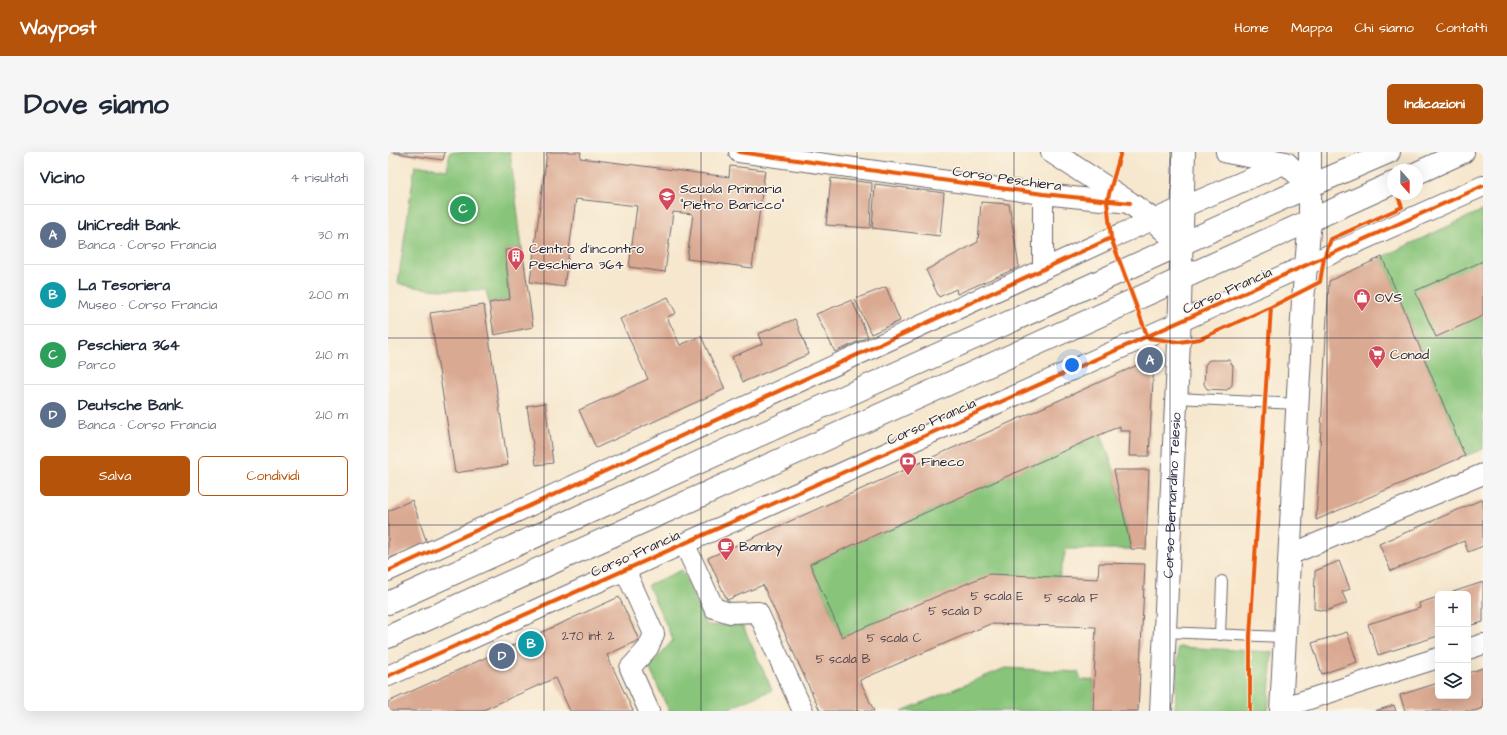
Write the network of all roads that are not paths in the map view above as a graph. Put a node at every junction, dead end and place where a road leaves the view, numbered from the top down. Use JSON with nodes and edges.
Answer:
{"nodes":[{"id":1,"x":739,"y":152,"type":"edge"},
{"id":2,"x":1052,"y":152,"type":"edge"},
{"id":3,"x":1184,"y":152,"type":"edge"},
{"id":4,"x":1227,"y":152,"type":"edge"},
{"id":5,"x":1310,"y":152,"type":"edge"},
{"id":6,"x":1389,"y":152,"type":"edge"},
{"id":7,"x":1463,"y":152,"type":"edge"},
{"id":8,"x":1286,"y":163,"type":"junction"},
{"id":9,"x":1423,"y":170,"type":"edge"},
{"id":10,"x":1310,"y":186,"type":"junction"},
{"id":11,"x":1387,"y":186,"type":"edge"},
{"id":12,"x":1483,"y":186,"type":"edge"},
{"id":13,"x":1043,"y":194,"type":"junction"},
{"id":14,"x":1130,"y":203,"type":"junction"},
{"id":15,"x":1183,"y":207,"type":"junction"},
{"id":16,"x":1153,"y":220,"type":"junction"},
{"id":17,"x":1310,"y":220,"type":"junction"},
{"id":18,"x":1181,"y":245,"type":"junction"},
{"id":19,"x":1307,"y":267,"type":"junction"},
{"id":20,"x":1043,"y":270,"type":"junction"},
{"id":21,"x":1180,"y":280,"type":"junction"},
{"id":22,"x":1180,"y":323,"type":"junction"},
{"id":23,"x":1176,"y":398,"type":"junction"},
{"id":24,"x":1298,"y":404,"type":"junction"},
{"id":25,"x":1483,"y":474,"type":"edge"},
{"id":26,"x":684,"y":542,"type":"junction"},
{"id":27,"x":1289,"y":555,"type":"junction"},
{"id":28,"x":625,"y":570,"type":"junction"},
{"id":29,"x":388,"y":571,"type":"edge"},
{"id":30,"x":1222,"y":581,"type":"dead end"},
{"id":31,"x":388,"y":603,"type":"edge"},
{"id":32,"x":1165,"y":632,"type":"junction"},
{"id":33,"x":1220,"y":634,"type":"junction"},
{"id":34,"x":388,"y":637,"type":"edge"},
{"id":35,"x":1284,"y":637,"type":"junction"},
{"id":36,"x":1483,"y":644,"type":"edge"},
{"id":37,"x":1471,"y":648,"type":"edge"},
{"id":38,"x":1435,"y":659,"type":"edge"},
{"id":39,"x":388,"y":676,"type":"edge"},
{"id":40,"x":1281,"y":709,"type":"edge"},
{"id":41,"x":649,"y":711,"type":"edge"},
{"id":42,"x":803,"y":711,"type":"edge"},
{"id":43,"x":1161,"y":711,"type":"edge"}],
"edges":[{"from":1,"to":13,"type":"street","name":"Corso Peschiera"},
{"from":2,"to":14,"type":"main road","name":"Corso Peschiera"},
{"from":3,"to":15,"type":"main road"},
{"from":4,"to":8,"type":"main road"},
{"from":5,"to":10,"type":"main road"},
{"from":6,"to":10,"type":"main road"},
{"from":7,"to":9,"type":"main road"},
{"from":8,"to":10,"type":"main road"},
{"from":8,"to":15,"type":"street"},
{"from":10,"to":17,"type":"main road"},
{"from":10,"to":18,"type":"main road"},
{"from":11,"to":17,"type":"main road","name":"Corso Francia"},
{"from":12,"to":19,"type":"street","name":"Corso Francia"},
{"from":13,"to":14,"type":"street","name":"Corso Peschiera"},
{"from":13,"to":20,"type":"street","name":"Corso Peschiera"},
{"from":14,"to":16,"type":"main road","name":"Corso Peschiera"},
{"from":15,"to":16,"type":"street"},
{"from":15,"to":18,"type":"main road"},
{"from":16,"to":18,"type":"main road","name":"Corso Peschiera"},
{"from":16,"to":20,"type":"street"},
{"from":17,"to":19,"type":"main road"},
{"from":17,"to":21,"type":"main road","name":"Corso Francia"},
{"from":18,"to":21,"type":"main road"},
{"from":18,"to":31,"type":"main road"},
{"from":19,"to":22,"type":"street","name":"Corso Francia"},
{"from":19,"to":24,"type":"main road"},
{"from":20,"to":29,"type":"street"},
{"from":21,"to":22,"type":"main road","name":"Corso Bernardino Telesio"},
{"from":21,"to":34,"type":"main road","name":"Corso Francia"},
{"from":22,"to":23,"type":"main road","name":"Corso Bernardino Telesio"},
{"from":22,"to":26,"type":"street","name":"Corso Francia"},
{"from":23,"to":24,"type":"lane"},
{"from":23,"to":32,"type":"main road","name":"Corso Bernardino Telesio"},
{"from":24,"to":27,"type":"main road"},
{"from":25,"to":27,"type":"street"},
{"from":26,"to":28,"type":"street","name":"Corso Francia"},
{"from":26,"to":42,"type":"street"},
{"from":27,"to":35,"type":"main road"},
{"from":28,"to":39,"type":"street","name":"Corso Francia"},
{"from":28,"to":41,"type":"street"},
{"from":30,"to":33,"type":"lane"},
{"from":32,"to":33,"type":"lane"},
{"from":32,"to":43,"type":"main road","name":"Corso Bernardino Telesio"},
{"from":33,"to":35,"type":"lane"},
{"from":35,"to":40,"type":"main road"},
{"from":36,"to":37,"type":"street"},
{"from":38,"to":40,"type":"street"}]}
